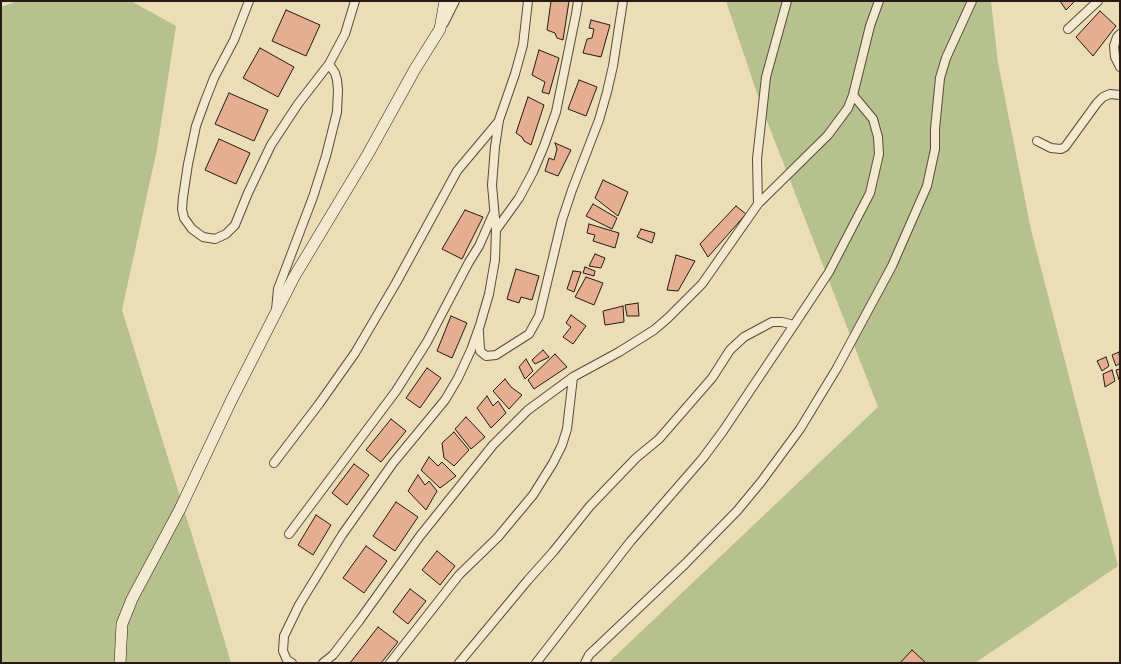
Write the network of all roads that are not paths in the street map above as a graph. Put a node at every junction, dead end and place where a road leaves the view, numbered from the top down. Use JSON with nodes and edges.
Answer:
{"nodes":[{"id":1,"x":249,"y":1,"type":"edge"},
{"id":2,"x":355,"y":1,"type":"edge"},
{"id":3,"x":445,"y":1,"type":"edge"},
{"id":4,"x":455,"y":1,"type":"edge"},
{"id":5,"x":528,"y":1,"type":"edge"},
{"id":6,"x":578,"y":1,"type":"edge"},
{"id":7,"x":623,"y":1,"type":"edge"},
{"id":8,"x":787,"y":1,"type":"edge"},
{"id":9,"x":879,"y":1,"type":"edge"},
{"id":10,"x":972,"y":1,"type":"edge"},
{"id":11,"x":1098,"y":1,"type":"edge"},
{"id":12,"x":1068,"y":29,"type":"dead end"},
{"id":13,"x":440,"y":30,"type":"junction"},
{"id":14,"x":1120,"y":34,"type":"edge"},
{"id":15,"x":329,"y":64,"type":"junction"},
{"id":16,"x":1120,"y":67,"type":"edge"},
{"id":17,"x":853,"y":95,"type":"junction"},
{"id":18,"x":1120,"y":95,"type":"edge"},
{"id":19,"x":499,"y":120,"type":"junction"},
{"id":20,"x":1037,"y":141,"type":"dead end"},
{"id":21,"x":758,"y":204,"type":"junction"},
{"id":22,"x":494,"y":211,"type":"junction"},
{"id":23,"x":496,"y":230,"type":"junction"},
{"id":24,"x":276,"y":311,"type":"junction"},
{"id":25,"x":794,"y":326,"type":"junction"},
{"id":26,"x":478,"y":328,"type":"junction"},
{"id":27,"x":573,"y":377,"type":"junction"},
{"id":28,"x":274,"y":463,"type":"dead end"},
{"id":29,"x":289,"y":534,"type":"dead end"},
{"id":30,"x":120,"y":663,"type":"edge"},
{"id":31,"x":292,"y":663,"type":"edge"},
{"id":32,"x":323,"y":663,"type":"edge"},
{"id":33,"x":390,"y":663,"type":"edge"},
{"id":34,"x":459,"y":663,"type":"edge"},
{"id":35,"x":536,"y":663,"type":"edge"},
{"id":36,"x":585,"y":663,"type":"edge"}],
"edges":[{"from":1,"to":15,"type":"street"},
{"from":2,"to":15,"type":"street"},
{"from":3,"to":13,"type":"main road"},
{"from":4,"to":13,"type":"street"},
{"from":5,"to":19,"type":"street"},
{"from":6,"to":23,"type":"street"},
{"from":7,"to":26,"type":"street"},
{"from":8,"to":21,"type":"street"},
{"from":9,"to":17,"type":"street"},
{"from":10,"to":36,"type":"street"},
{"from":11,"to":12,"type":"street"},
{"from":13,"to":24,"type":"main road"},
{"from":14,"to":16,"type":"street"},
{"from":15,"to":24,"type":"street"},
{"from":17,"to":21,"type":"street"},
{"from":17,"to":25,"type":"street"},
{"from":18,"to":20,"type":"street"},
{"from":19,"to":22,"type":"street"},
{"from":19,"to":28,"type":"street"},
{"from":21,"to":27,"type":"street"},
{"from":22,"to":23,"type":"street"},
{"from":22,"to":29,"type":"street"},
{"from":23,"to":26,"type":"street"},
{"from":24,"to":30,"type":"main road"},
{"from":25,"to":34,"type":"street"},
{"from":25,"to":35,"type":"street"},
{"from":26,"to":31,"type":"street"},
{"from":27,"to":32,"type":"street"},
{"from":27,"to":33,"type":"street"}]}
